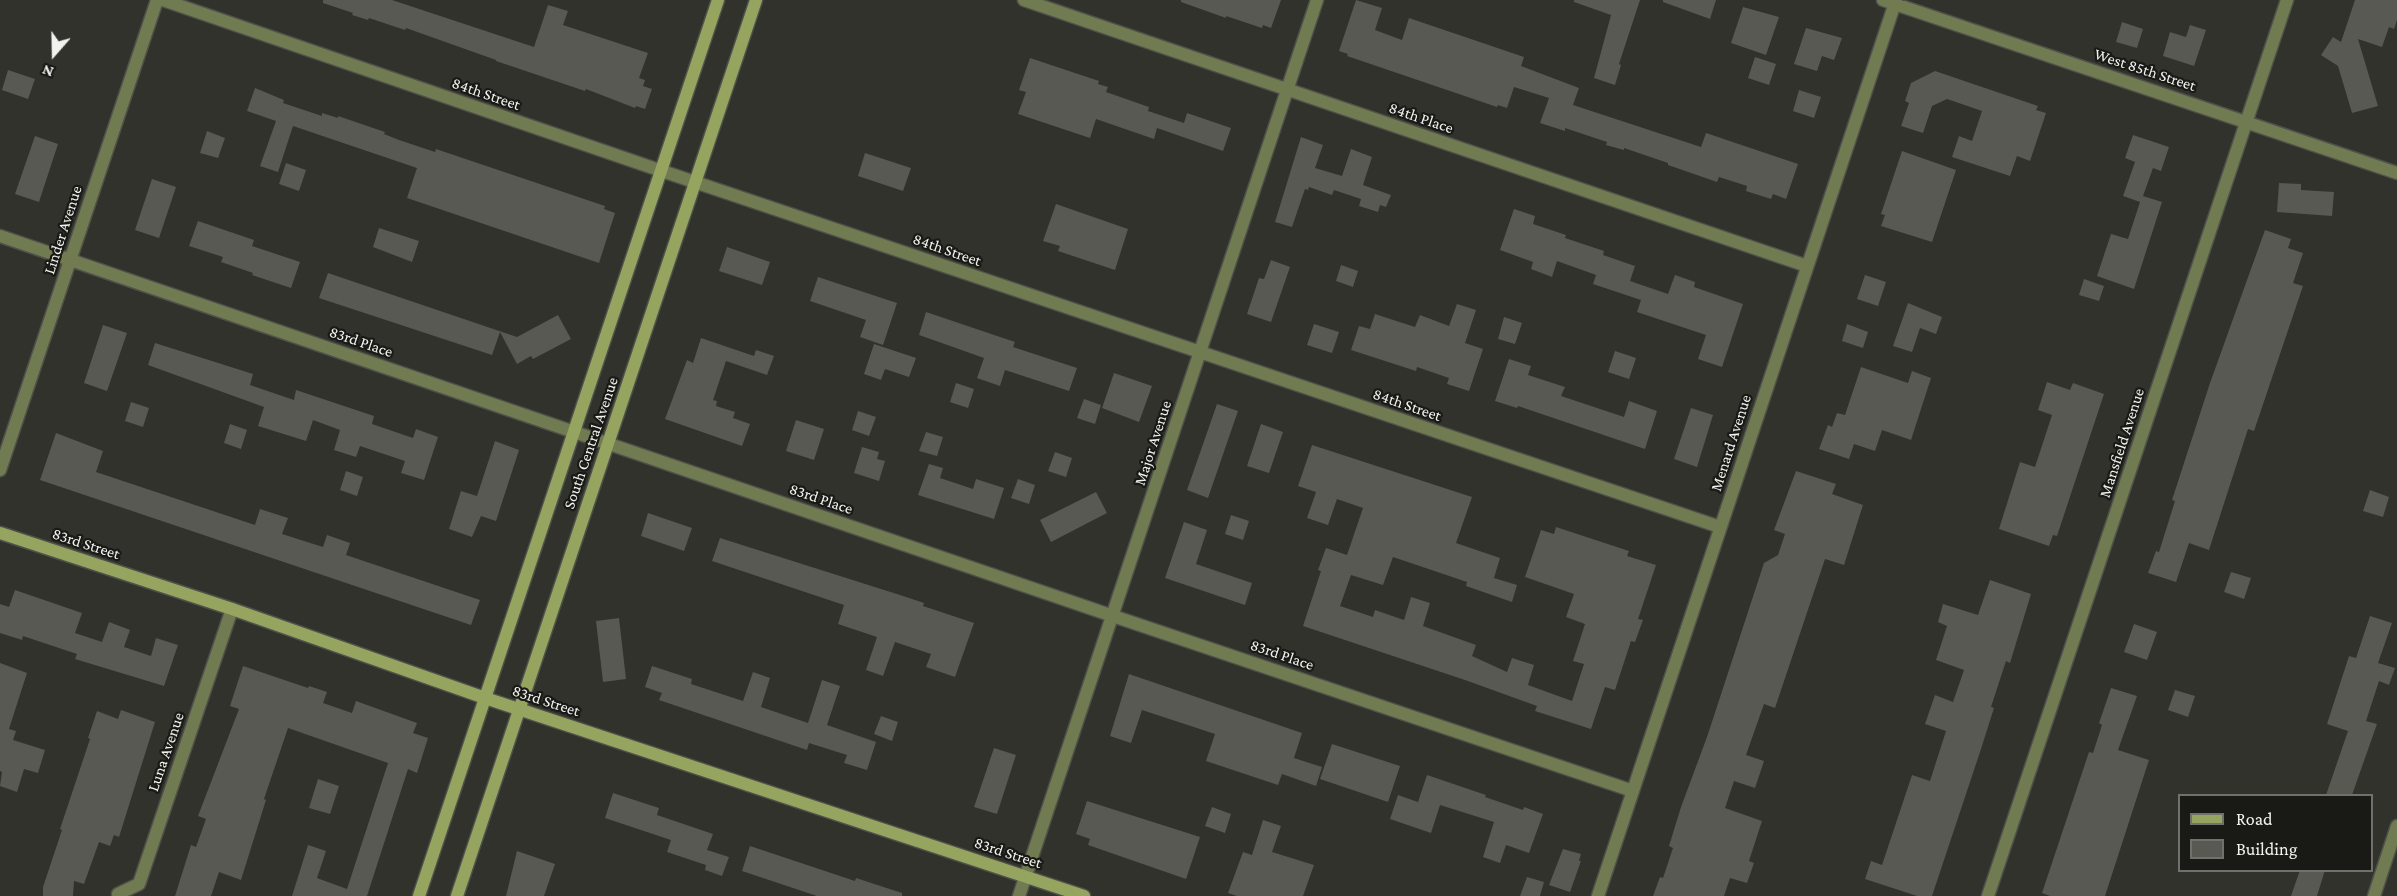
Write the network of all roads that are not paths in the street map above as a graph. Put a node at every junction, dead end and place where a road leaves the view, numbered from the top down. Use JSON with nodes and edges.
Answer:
{"nodes":[{"id":1,"x":157,"y":0,"type":"edge"},
{"id":2,"x":163,"y":0,"type":"edge"},
{"id":3,"x":718,"y":0,"type":"edge"},
{"id":4,"x":756,"y":0,"type":"edge"},
{"id":5,"x":1024,"y":0,"type":"edge"},
{"id":6,"x":1317,"y":0,"type":"edge"},
{"id":7,"x":2287,"y":0,"type":"edge"},
{"id":8,"x":1891,"y":1,"type":"edge"},
{"id":9,"x":1287,"y":91,"type":"junction"},
{"id":10,"x":2246,"y":122,"type":"junction"},
{"id":11,"x":662,"y":171,"type":"junction"},
{"id":12,"x":2397,"y":173,"type":"edge"},
{"id":13,"x":696,"y":182,"type":"junction"},
{"id":14,"x":0,"y":236,"type":"edge"},
{"id":15,"x":70,"y":260,"type":"junction"},
{"id":16,"x":1807,"y":266,"type":"junction"},
{"id":17,"x":1200,"y":353,"type":"junction"},
{"id":18,"x":576,"y":433,"type":"junction"},
{"id":19,"x":608,"y":444,"type":"junction"},
{"id":20,"x":0,"y":470,"type":"edge"},
{"id":21,"x":1720,"y":527,"type":"junction"},
{"id":22,"x":0,"y":533,"type":"edge"},
{"id":23,"x":231,"y":609,"type":"junction"},
{"id":24,"x":1113,"y":616,"type":"junction"},
{"id":25,"x":485,"y":698,"type":"junction"},
{"id":26,"x":519,"y":709,"type":"junction"},
{"id":27,"x":1633,"y":790,"type":"junction"},
{"id":28,"x":2397,"y":826,"type":"edge"},
{"id":29,"x":1025,"y":876,"type":"junction"},
{"id":30,"x":118,"y":894,"type":"dead end"},
{"id":31,"x":419,"y":896,"type":"edge"},
{"id":32,"x":457,"y":896,"type":"edge"},
{"id":33,"x":1019,"y":896,"type":"edge"},
{"id":34,"x":1084,"y":896,"type":"edge"},
{"id":35,"x":1598,"y":896,"type":"edge"},
{"id":36,"x":1988,"y":896,"type":"edge"},
{"id":37,"x":2374,"y":896,"type":"edge"}],
"edges":[{"from":1,"to":15,"type":"street","name":"Linder Avenue"},
{"from":2,"to":11,"type":"street","name":"84th Street"},
{"from":3,"to":11,"type":"street","name":"South Central Avenue"},
{"from":4,"to":13,"type":"street","name":"South Central Avenue"},
{"from":5,"to":9,"type":"street","name":"84th Place"},
{"from":6,"to":9,"type":"street","name":"Major Avenue"},
{"from":7,"to":10,"type":"street","name":"Mansfield Avenue"},
{"from":8,"to":10,"type":"street","name":"West 85th Street"},
{"from":8,"to":16,"type":"street","name":"Menard Avenue"},
{"from":9,"to":16,"type":"street","name":"84th Place"},
{"from":9,"to":17,"type":"street","name":"Major Avenue"},
{"from":10,"to":12,"type":"street","name":"West 85th Street"},
{"from":10,"to":36,"type":"street","name":"Mansfield Avenue"},
{"from":11,"to":13,"type":"street","name":"84th Street"},
{"from":11,"to":18,"type":"street","name":"South Central Avenue"},
{"from":13,"to":17,"type":"street","name":"84th Street"},
{"from":13,"to":19,"type":"street","name":"South Central Avenue"},
{"from":14,"to":15,"type":"street","name":"83rd Place"},
{"from":15,"to":18,"type":"street","name":"83rd Place"},
{"from":15,"to":20,"type":"street","name":"Linder Avenue"},
{"from":16,"to":21,"type":"street","name":"Menard Avenue"},
{"from":17,"to":21,"type":"street","name":"84th Street"},
{"from":17,"to":24,"type":"street","name":"Major Avenue"},
{"from":18,"to":19,"type":"street","name":"83rd Place"},
{"from":18,"to":25,"type":"street","name":"South Central Avenue"},
{"from":19,"to":24,"type":"street","name":"83rd Place"},
{"from":19,"to":26,"type":"street","name":"South Central Avenue"},
{"from":21,"to":27,"type":"street","name":"Menard Avenue"},
{"from":22,"to":23,"type":"street","name":"83rd Street"},
{"from":23,"to":25,"type":"street","name":"83rd Street"},
{"from":23,"to":30,"type":"street","name":"Luna Avenue"},
{"from":24,"to":27,"type":"street","name":"83rd Place"},
{"from":24,"to":29,"type":"street","name":"Major Avenue"},
{"from":25,"to":26,"type":"street","name":"83rd Street"},
{"from":25,"to":31,"type":"street","name":"South Central Avenue"},
{"from":26,"to":29,"type":"street","name":"83rd Street"},
{"from":26,"to":32,"type":"street","name":"South Central Avenue"},
{"from":27,"to":35,"type":"street","name":"Menard Avenue"},
{"from":28,"to":37,"type":"street"},
{"from":29,"to":33,"type":"street","name":"Major Avenue"},
{"from":29,"to":34,"type":"street","name":"83rd Street"}]}
